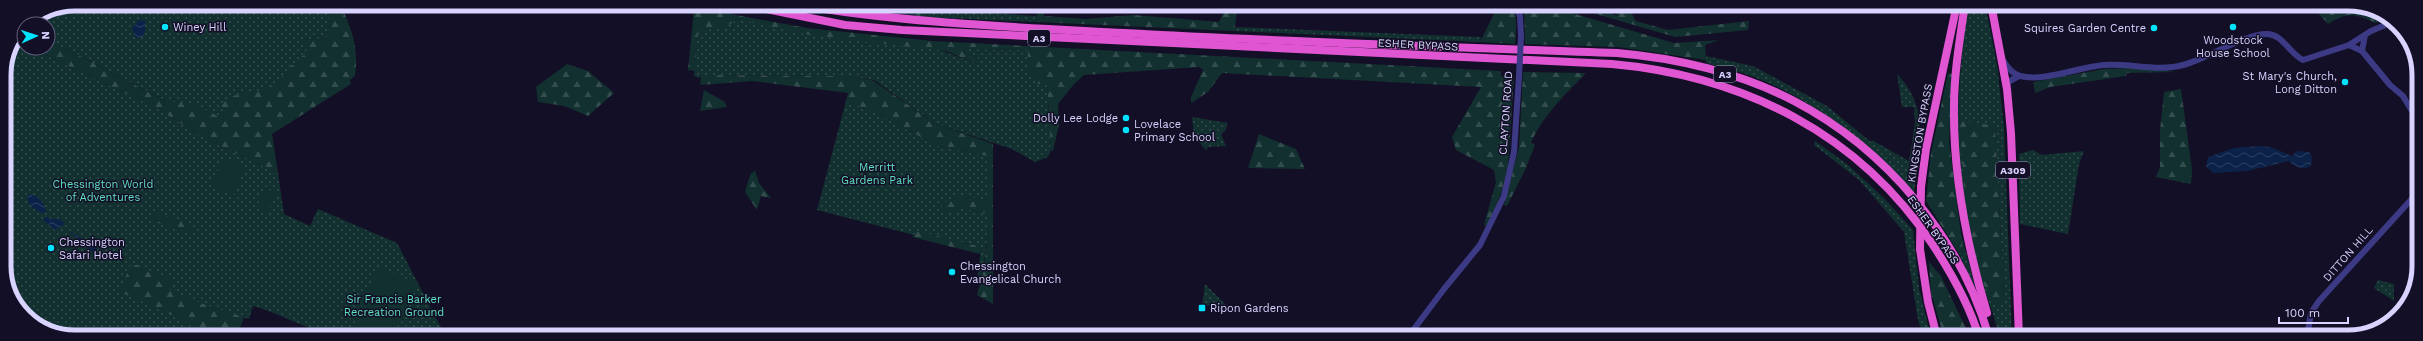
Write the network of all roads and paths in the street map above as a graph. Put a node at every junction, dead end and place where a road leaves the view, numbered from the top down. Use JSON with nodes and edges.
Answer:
{"nodes":[{"id":1,"x":776,"y":11,"type":"edge"},
{"id":2,"x":842,"y":11,"type":"edge"},
{"id":3,"x":1518,"y":11,"type":"edge"},
{"id":4,"x":1956,"y":11,"type":"edge"},
{"id":5,"x":1963,"y":11,"type":"edge"},
{"id":6,"x":1992,"y":11,"type":"edge"},
{"id":7,"x":2387,"y":25,"type":"edge"},
{"id":8,"x":2365,"y":35,"type":"junction"},
{"id":9,"x":2347,"y":45,"type":"junction"},
{"id":10,"x":2362,"y":51,"type":"junction"},
{"id":11,"x":2000,"y":53,"type":"junction"},
{"id":12,"x":2019,"y":76,"type":"junction"},
{"id":13,"x":2007,"y":89,"type":"junction"},
{"id":14,"x":2412,"y":111,"type":"edge"},
{"id":15,"x":2412,"y":199,"type":"edge"},
{"id":16,"x":1413,"y":330,"type":"edge"},
{"id":17,"x":1935,"y":330,"type":"edge"},
{"id":18,"x":1976,"y":330,"type":"edge"},
{"id":19,"x":1987,"y":330,"type":"edge"},
{"id":20,"x":1991,"y":330,"type":"edge"},
{"id":21,"x":2018,"y":330,"type":"edge"},
{"id":22,"x":2308,"y":330,"type":"edge"}],
"edges":[{"from":1,"to":18,"type":"highway","name":"ESHER BYPASS","number":"A3"},
{"from":2,"to":19,"type":"highway","name":"ESHER BYPASS","number":"A3"},
{"from":3,"to":16,"type":"street","name":"CLAYTON ROAD","bridge":true},
{"from":4,"to":17,"type":"highway","name":"KINGSTON BYPASS","bridge":true},
{"from":5,"to":20,"type":"highway"},
{"from":6,"to":11,"type":"highway","number":"A309"},
{"from":7,"to":8,"type":"street"},
{"from":8,"to":9,"type":"street"},
{"from":8,"to":10,"type":"street"},
{"from":9,"to":10,"type":"street"},
{"from":9,"to":12,"type":"street"},
{"from":10,"to":14,"type":"street"},
{"from":11,"to":12,"type":"street"},
{"from":11,"to":13,"type":"highway","number":"A309"},
{"from":12,"to":13,"type":"street"},
{"from":13,"to":21,"type":"highway","number":"A309"},
{"from":15,"to":22,"type":"street","name":"DITTON HILL"}]}
